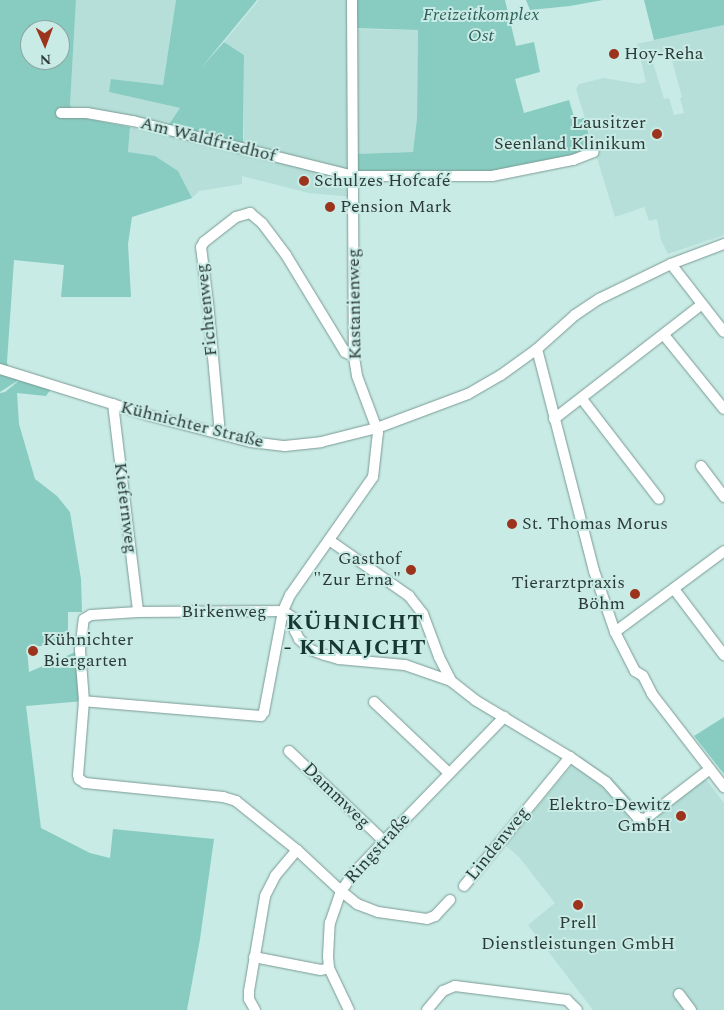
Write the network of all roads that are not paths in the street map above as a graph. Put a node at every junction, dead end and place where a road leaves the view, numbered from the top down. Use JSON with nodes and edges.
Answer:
{"nodes":[{"id":1,"x":352,"y":0,"type":"edge"},
{"id":2,"x":61,"y":113,"type":"dead end"},
{"id":3,"x":594,"y":152,"type":"dead end"},
{"id":4,"x":353,"y":176,"type":"junction"},
{"id":5,"x":724,"y":244,"type":"edge"},
{"id":6,"x":671,"y":264,"type":"junction"},
{"id":7,"x":702,"y":304,"type":"junction"},
{"id":8,"x":724,"y":332,"type":"edge"},
{"id":9,"x":664,"y":335,"type":"junction"},
{"id":10,"x":538,"y":349,"type":"junction"},
{"id":11,"x":354,"y":357,"type":"junction"},
{"id":12,"x":0,"y":369,"type":"edge"},
{"id":13,"x":582,"y":399,"type":"junction"},
{"id":14,"x":113,"y":404,"type":"junction"},
{"id":15,"x":724,"y":409,"type":"edge"},
{"id":16,"x":554,"y":419,"type":"junction"},
{"id":17,"x":377,"y":428,"type":"junction"},
{"id":18,"x":220,"y":434,"type":"junction"},
{"id":19,"x":701,"y":466,"type":"dead end"},
{"id":20,"x":724,"y":497,"type":"edge"},
{"id":21,"x":659,"y":499,"type":"dead end"},
{"id":22,"x":329,"y":540,"type":"junction"},
{"id":23,"x":724,"y":552,"type":"edge"},
{"id":24,"x":674,"y":589,"type":"junction"},
{"id":25,"x":283,"y":611,"type":"junction"},
{"id":26,"x":138,"y":612,"type":"junction"},
{"id":27,"x":615,"y":632,"type":"junction"},
{"id":28,"x":724,"y":655,"type":"edge"},
{"id":29,"x":442,"y":663,"type":"junction"},
{"id":30,"x":431,"y":674,"type":"junction"},
{"id":31,"x":451,"y":681,"type":"junction"},
{"id":32,"x":84,"y":701,"type":"junction"},
{"id":33,"x":374,"y":702,"type":"dead end"},
{"id":34,"x":504,"y":717,"type":"junction"},
{"id":35,"x":289,"y":751,"type":"dead end"},
{"id":36,"x":570,"y":757,"type":"junction"},
{"id":37,"x":710,"y":769,"type":"junction"},
{"id":38,"x":449,"y":773,"type":"junction"},
{"id":39,"x":724,"y":787,"type":"edge"},
{"id":40,"x":384,"y":841,"type":"junction"},
{"id":41,"x":297,"y":850,"type":"junction"},
{"id":42,"x":464,"y":886,"type":"dead end"},
{"id":43,"x":341,"y":891,"type":"junction"},
{"id":44,"x":450,"y":900,"type":"dead end"},
{"id":45,"x":254,"y":957,"type":"junction"},
{"id":46,"x":329,"y":968,"type":"junction"},
{"id":47,"x":679,"y":994,"type":"dead end"},
{"id":48,"x":343,"y":1008,"type":"edge"},
{"id":49,"x":254,"y":1010,"type":"edge"},
{"id":50,"x":427,"y":1010,"type":"edge"},
{"id":51,"x":577,"y":1010,"type":"edge"},
{"id":52,"x":692,"y":1010,"type":"edge"}],
"edges":[{"from":1,"to":4,"type":"street","name":"Kastanienweg"},
{"from":2,"to":4,"type":"street","name":"Am Waldfriedhof"},
{"from":3,"to":4,"type":"street"},
{"from":4,"to":11,"type":"street","name":"Kastanienweg"},
{"from":5,"to":6,"type":"street","name":"Kühnichter Straße"},
{"from":6,"to":7,"type":"street"},
{"from":6,"to":10,"type":"street","name":"Kühnichter Straße"},
{"from":7,"to":8,"type":"street"},
{"from":7,"to":9,"type":"street"},
{"from":9,"to":13,"type":"street"},
{"from":9,"to":15,"type":"street"},
{"from":10,"to":16,"type":"street"},
{"from":10,"to":17,"type":"street","name":"Kühnichter Straße"},
{"from":11,"to":17,"type":"street","name":"Kastanienweg"},
{"from":11,"to":18,"type":"street","name":"Fichtenweg"},
{"from":12,"to":14,"type":"street","name":"Kühnichter Straße"},
{"from":13,"to":16,"type":"street"},
{"from":13,"to":21,"type":"street"},
{"from":14,"to":18,"type":"street","name":"Kühnichter Straße"},
{"from":14,"to":26,"type":"street","name":"Kiefernweg"},
{"from":16,"to":27,"type":"street"},
{"from":17,"to":18,"type":"street","name":"Kühnichter Straße"},
{"from":17,"to":22,"type":"street"},
{"from":19,"to":20,"type":"street"},
{"from":22,"to":25,"type":"street"},
{"from":22,"to":29,"type":"street"},
{"from":23,"to":24,"type":"street"},
{"from":24,"to":27,"type":"street"},
{"from":24,"to":28,"type":"street"},
{"from":25,"to":26,"type":"street","name":"Birkenweg"},
{"from":25,"to":30,"type":"street"},
{"from":25,"to":32,"type":"street","name":"Birkenweg"},
{"from":26,"to":32,"type":"street","name":"Birkenweg"},
{"from":27,"to":37,"type":"street"},
{"from":29,"to":30,"type":"street"},
{"from":29,"to":31,"type":"street"},
{"from":30,"to":31,"type":"street"},
{"from":31,"to":34,"type":"street"},
{"from":32,"to":41,"type":"street","name":"Birkenweg"},
{"from":33,"to":38,"type":"street"},
{"from":34,"to":36,"type":"street"},
{"from":34,"to":38,"type":"street","name":"Ringstraße"},
{"from":35,"to":40,"type":"street","name":"Dammweg"},
{"from":36,"to":37,"type":"street"},
{"from":36,"to":42,"type":"street","name":"Lindenweg"},
{"from":37,"to":39,"type":"street"},
{"from":38,"to":40,"type":"street","name":"Ringstraße"},
{"from":40,"to":43,"type":"street","name":"Ringstraße"},
{"from":41,"to":43,"type":"street"},
{"from":41,"to":45,"type":"street"},
{"from":43,"to":44,"type":"street"},
{"from":43,"to":46,"type":"street","name":"Ringstraße"},
{"from":45,"to":46,"type":"street"},
{"from":45,"to":49,"type":"street"},
{"from":46,"to":48,"type":"street","name":"Ringstraße"},
{"from":47,"to":52,"type":"street"},
{"from":50,"to":51,"type":"street"}]}
